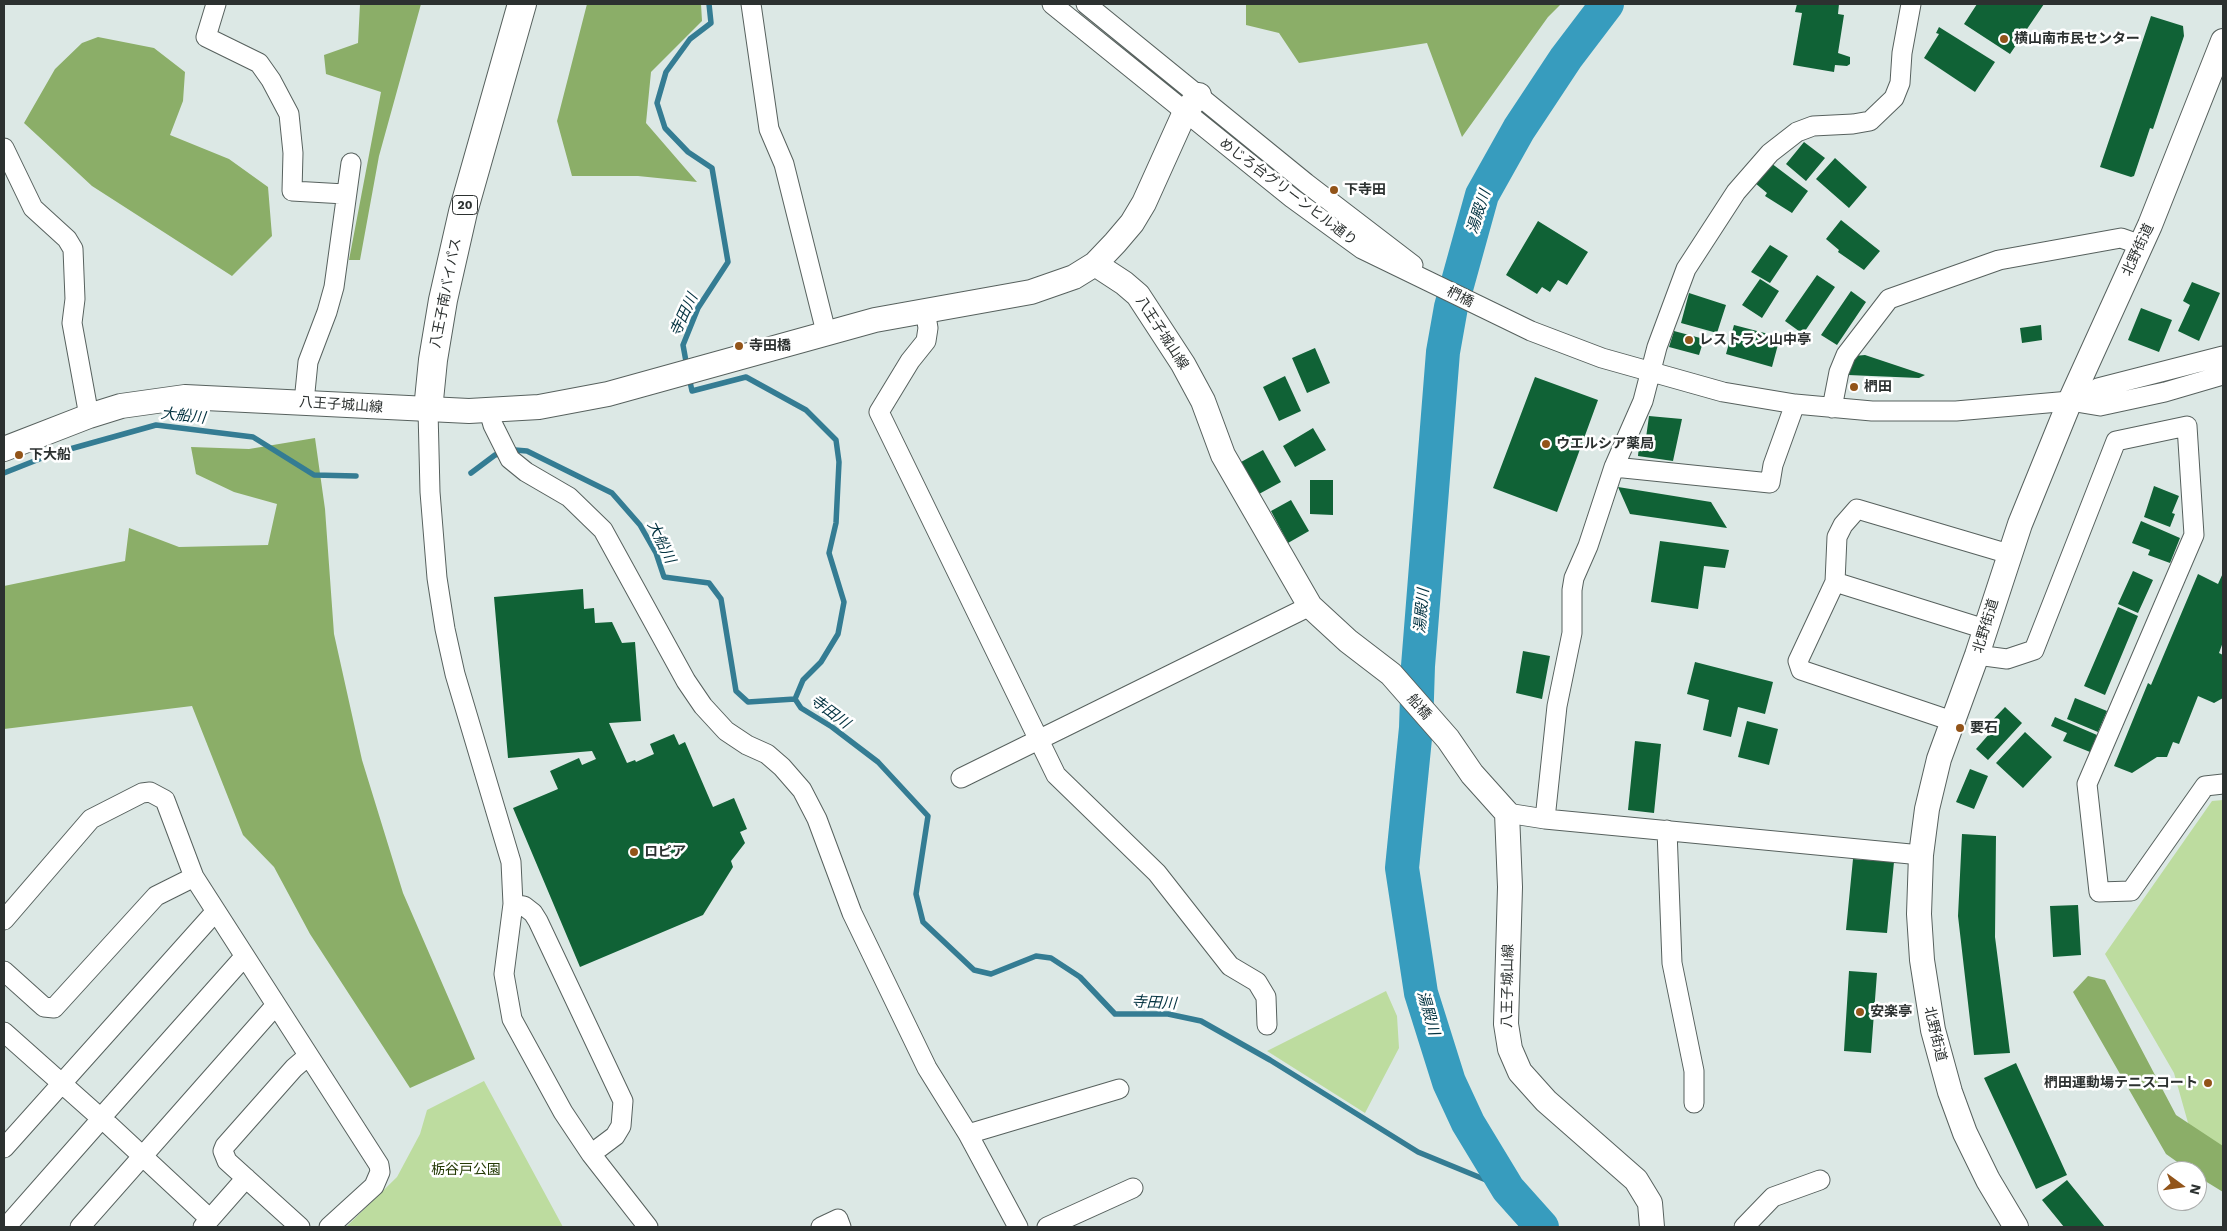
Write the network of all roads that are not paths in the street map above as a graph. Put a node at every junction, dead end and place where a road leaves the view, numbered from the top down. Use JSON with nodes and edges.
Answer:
{"nodes":[{"id":1,"x":216,"y":4,"type":"edge"},
{"id":2,"x":522,"y":4,"type":"edge"},
{"id":3,"x":750,"y":4,"type":"edge"},
{"id":4,"x":1052,"y":4,"type":"edge"},
{"id":5,"x":1086,"y":4,"type":"edge"},
{"id":6,"x":1911,"y":4,"type":"edge"},
{"id":7,"x":2223,"y":41,"type":"edge"},
{"id":8,"x":1192,"y":104,"type":"junction"},
{"id":9,"x":4,"y":148,"type":"edge"},
{"id":10,"x":351,"y":162,"type":"dead end"},
{"id":11,"x":345,"y":194,"type":"junction"},
{"id":12,"x":2141,"y":245,"type":"junction"},
{"id":13,"x":1094,"y":264,"type":"junction"},
{"id":14,"x":1439,"y":286,"type":"joint"},
{"id":15,"x":925,"y":310,"type":"junction"},
{"id":16,"x":826,"y":332,"type":"junction"},
{"id":17,"x":2223,"y":356,"type":"edge"},
{"id":18,"x":1650,"y":373,"type":"junction"},
{"id":19,"x":2223,"y":375,"type":"edge"},
{"id":20,"x":2070,"y":401,"type":"junction"},
{"id":21,"x":304,"y":402,"type":"junction"},
{"id":22,"x":1795,"y":404,"type":"junction"},
{"id":23,"x":1832,"y":408,"type":"junction"},
{"id":24,"x":428,"y":410,"type":"junction"},
{"id":25,"x":489,"y":411,"type":"junction"},
{"id":26,"x":89,"y":416,"type":"junction"},
{"id":27,"x":4,"y":449,"type":"edge"},
{"id":28,"x":1614,"y":467,"type":"junction"},
{"id":29,"x":2010,"y":554,"type":"junction"},
{"id":30,"x":1835,"y":582,"type":"junction"},
{"id":31,"x":1310,"y":606,"type":"junction"},
{"id":32,"x":1985,"y":630,"type":"junction"},
{"id":33,"x":1977,"y":655,"type":"junction"},
{"id":34,"x":1391,"y":674,"type":"joint"},
{"id":35,"x":1952,"y":721,"type":"junction"},
{"id":36,"x":1039,"y":740,"type":"junction"},
{"id":37,"x":962,"y":778,"type":"dead end"},
{"id":38,"x":2223,"y":784,"type":"edge"},
{"id":39,"x":1507,"y":813,"type":"junction"},
{"id":40,"x":1545,"y":819,"type":"junction"},
{"id":41,"x":1667,"y":830,"type":"junction"},
{"id":42,"x":1920,"y":855,"type":"junction"},
{"id":43,"x":194,"y":877,"type":"junction"},
{"id":44,"x":513,"y":904,"type":"junction"},
{"id":45,"x":216,"y":911,"type":"junction"},
{"id":46,"x":4,"y":920,"type":"edge"},
{"id":47,"x":244,"y":957,"type":"junction"},
{"id":48,"x":6,"y":978,"type":"edge"},
{"id":49,"x":275,"y":1006,"type":"junction"},
{"id":50,"x":1267,"y":1025,"type":"dead end"},
{"id":51,"x":4,"y":1032,"type":"edge"},
{"id":52,"x":308,"y":1056,"type":"junction"},
{"id":53,"x":62,"y":1083,"type":"junction"},
{"id":54,"x":1119,"y":1088,"type":"dead end"},
{"id":55,"x":1694,"y":1103,"type":"dead end"},
{"id":56,"x":101,"y":1119,"type":"junction"},
{"id":57,"x":968,"y":1134,"type":"junction"},
{"id":58,"x":4,"y":1148,"type":"edge"},
{"id":59,"x":591,"y":1154,"type":"junction"},
{"id":60,"x":142,"y":1157,"type":"junction"},
{"id":61,"x":246,"y":1178,"type":"junction"},
{"id":62,"x":1820,"y":1180,"type":"dead end"},
{"id":63,"x":1133,"y":1188,"type":"dead end"},
{"id":64,"x":207,"y":1223,"type":"edge"},
{"id":65,"x":6,"y":1227,"type":"edge"},
{"id":66,"x":80,"y":1227,"type":"edge"},
{"id":67,"x":300,"y":1227,"type":"edge"},
{"id":68,"x":329,"y":1227,"type":"edge"},
{"id":69,"x":648,"y":1227,"type":"edge"},
{"id":70,"x":821,"y":1227,"type":"edge"},
{"id":71,"x":841,"y":1227,"type":"edge"},
{"id":72,"x":1018,"y":1227,"type":"edge"},
{"id":73,"x":1047,"y":1227,"type":"edge"},
{"id":74,"x":1652,"y":1227,"type":"edge"},
{"id":75,"x":1744,"y":1227,"type":"edge"},
{"id":76,"x":2016,"y":1227,"type":"edge"}],
"edges":[{"from":1,"to":11,"type":"street"},
{"from":2,"to":24,"type":"highway","name":"八王子南バイパス","number":"20"},
{"from":3,"to":16,"type":"street"},
{"from":4,"to":8,"type":"street","name":"めじろ台グリーンヒル通り"},
{"from":5,"to":8,"type":"street","name":"めじろ台グリーンヒル通り"},
{"from":6,"to":18,"type":"street"},
{"from":7,"to":12,"type":"main road","name":"北野街道"},
{"from":8,"to":13,"type":"main road"},
{"from":8,"to":14,"type":"street","name":"めじろ台グリーンヒル通り"},
{"from":9,"to":26,"type":"street"},
{"from":10,"to":11,"type":"street"},
{"from":11,"to":21,"type":"street"},
{"from":12,"to":20,"type":"main road","name":"北野街道"},
{"from":12,"to":23,"type":"street"},
{"from":13,"to":15,"type":"main road","name":"八王子城山線"},
{"from":13,"to":31,"type":"main road","name":"八王子城山線"},
{"from":14,"to":18,"type":"street","name":"椚橋"},
{"from":15,"to":16,"type":"main road","name":"八王子城山線"},
{"from":15,"to":36,"type":"street"},
{"from":16,"to":25,"type":"main road","name":"八王子城山線"},
{"from":17,"to":20,"type":"street"},
{"from":18,"to":22,"type":"street"},
{"from":18,"to":28,"type":"street"},
{"from":19,"to":20,"type":"street"},
{"from":20,"to":23,"type":"street"},
{"from":20,"to":29,"type":"main road","name":"北野街道"},
{"from":21,"to":24,"type":"main road","name":"八王子城山線"},
{"from":21,"to":26,"type":"main road","name":"八王子城山線"},
{"from":22,"to":23,"type":"street"},
{"from":22,"to":28,"type":"street"},
{"from":24,"to":25,"type":"main road","name":"八王子城山線"},
{"from":24,"to":44,"type":"street"},
{"from":25,"to":57,"type":"street"},
{"from":26,"to":27,"type":"main road","name":"八王子城山線"},
{"from":28,"to":40,"type":"street"},
{"from":29,"to":30,"type":"street"},
{"from":29,"to":32,"type":"main road","name":"北野街道"},
{"from":30,"to":32,"type":"street"},
{"from":30,"to":35,"type":"street"},
{"from":31,"to":34,"type":"main road","name":"八王子城山線"},
{"from":31,"to":36,"type":"street"},
{"from":32,"to":33,"type":"main road","name":"北野街道"},
{"from":33,"to":35,"type":"main road","name":"北野街道"},
{"from":33,"to":38,"type":"street"},
{"from":34,"to":39,"type":"main road","name":"船橋"},
{"from":35,"to":42,"type":"main road","name":"北野街道"},
{"from":36,"to":37,"type":"street"},
{"from":36,"to":50,"type":"street"},
{"from":39,"to":40,"type":"street"},
{"from":39,"to":74,"type":"main road","name":"八王子城山線"},
{"from":40,"to":41,"type":"street"},
{"from":41,"to":42,"type":"street"},
{"from":41,"to":55,"type":"street"},
{"from":42,"to":76,"type":"main road","name":"北野街道"},
{"from":43,"to":45,"type":"street"},
{"from":43,"to":46,"type":"street"},
{"from":43,"to":48,"type":"street"},
{"from":44,"to":59,"type":"street"},
{"from":44,"to":59,"type":"street"},
{"from":45,"to":47,"type":"street"},
{"from":45,"to":53,"type":"street"},
{"from":47,"to":49,"type":"street"},
{"from":47,"to":56,"type":"street"},
{"from":49,"to":52,"type":"street"},
{"from":49,"to":60,"type":"street"},
{"from":51,"to":53,"type":"street"},
{"from":52,"to":61,"type":"street"},
{"from":52,"to":68,"type":"street"},
{"from":53,"to":56,"type":"street"},
{"from":53,"to":58,"type":"street"},
{"from":54,"to":57,"type":"street"},
{"from":56,"to":60,"type":"street"},
{"from":56,"to":65,"type":"street"},
{"from":57,"to":72,"type":"street"},
{"from":59,"to":69,"type":"street"},
{"from":60,"to":64,"type":"street"},
{"from":60,"to":66,"type":"street"},
{"from":61,"to":64,"type":"street"},
{"from":61,"to":67,"type":"street"},
{"from":62,"to":75,"type":"street"},
{"from":63,"to":73,"type":"street"},
{"from":70,"to":71,"type":"street"}]}
